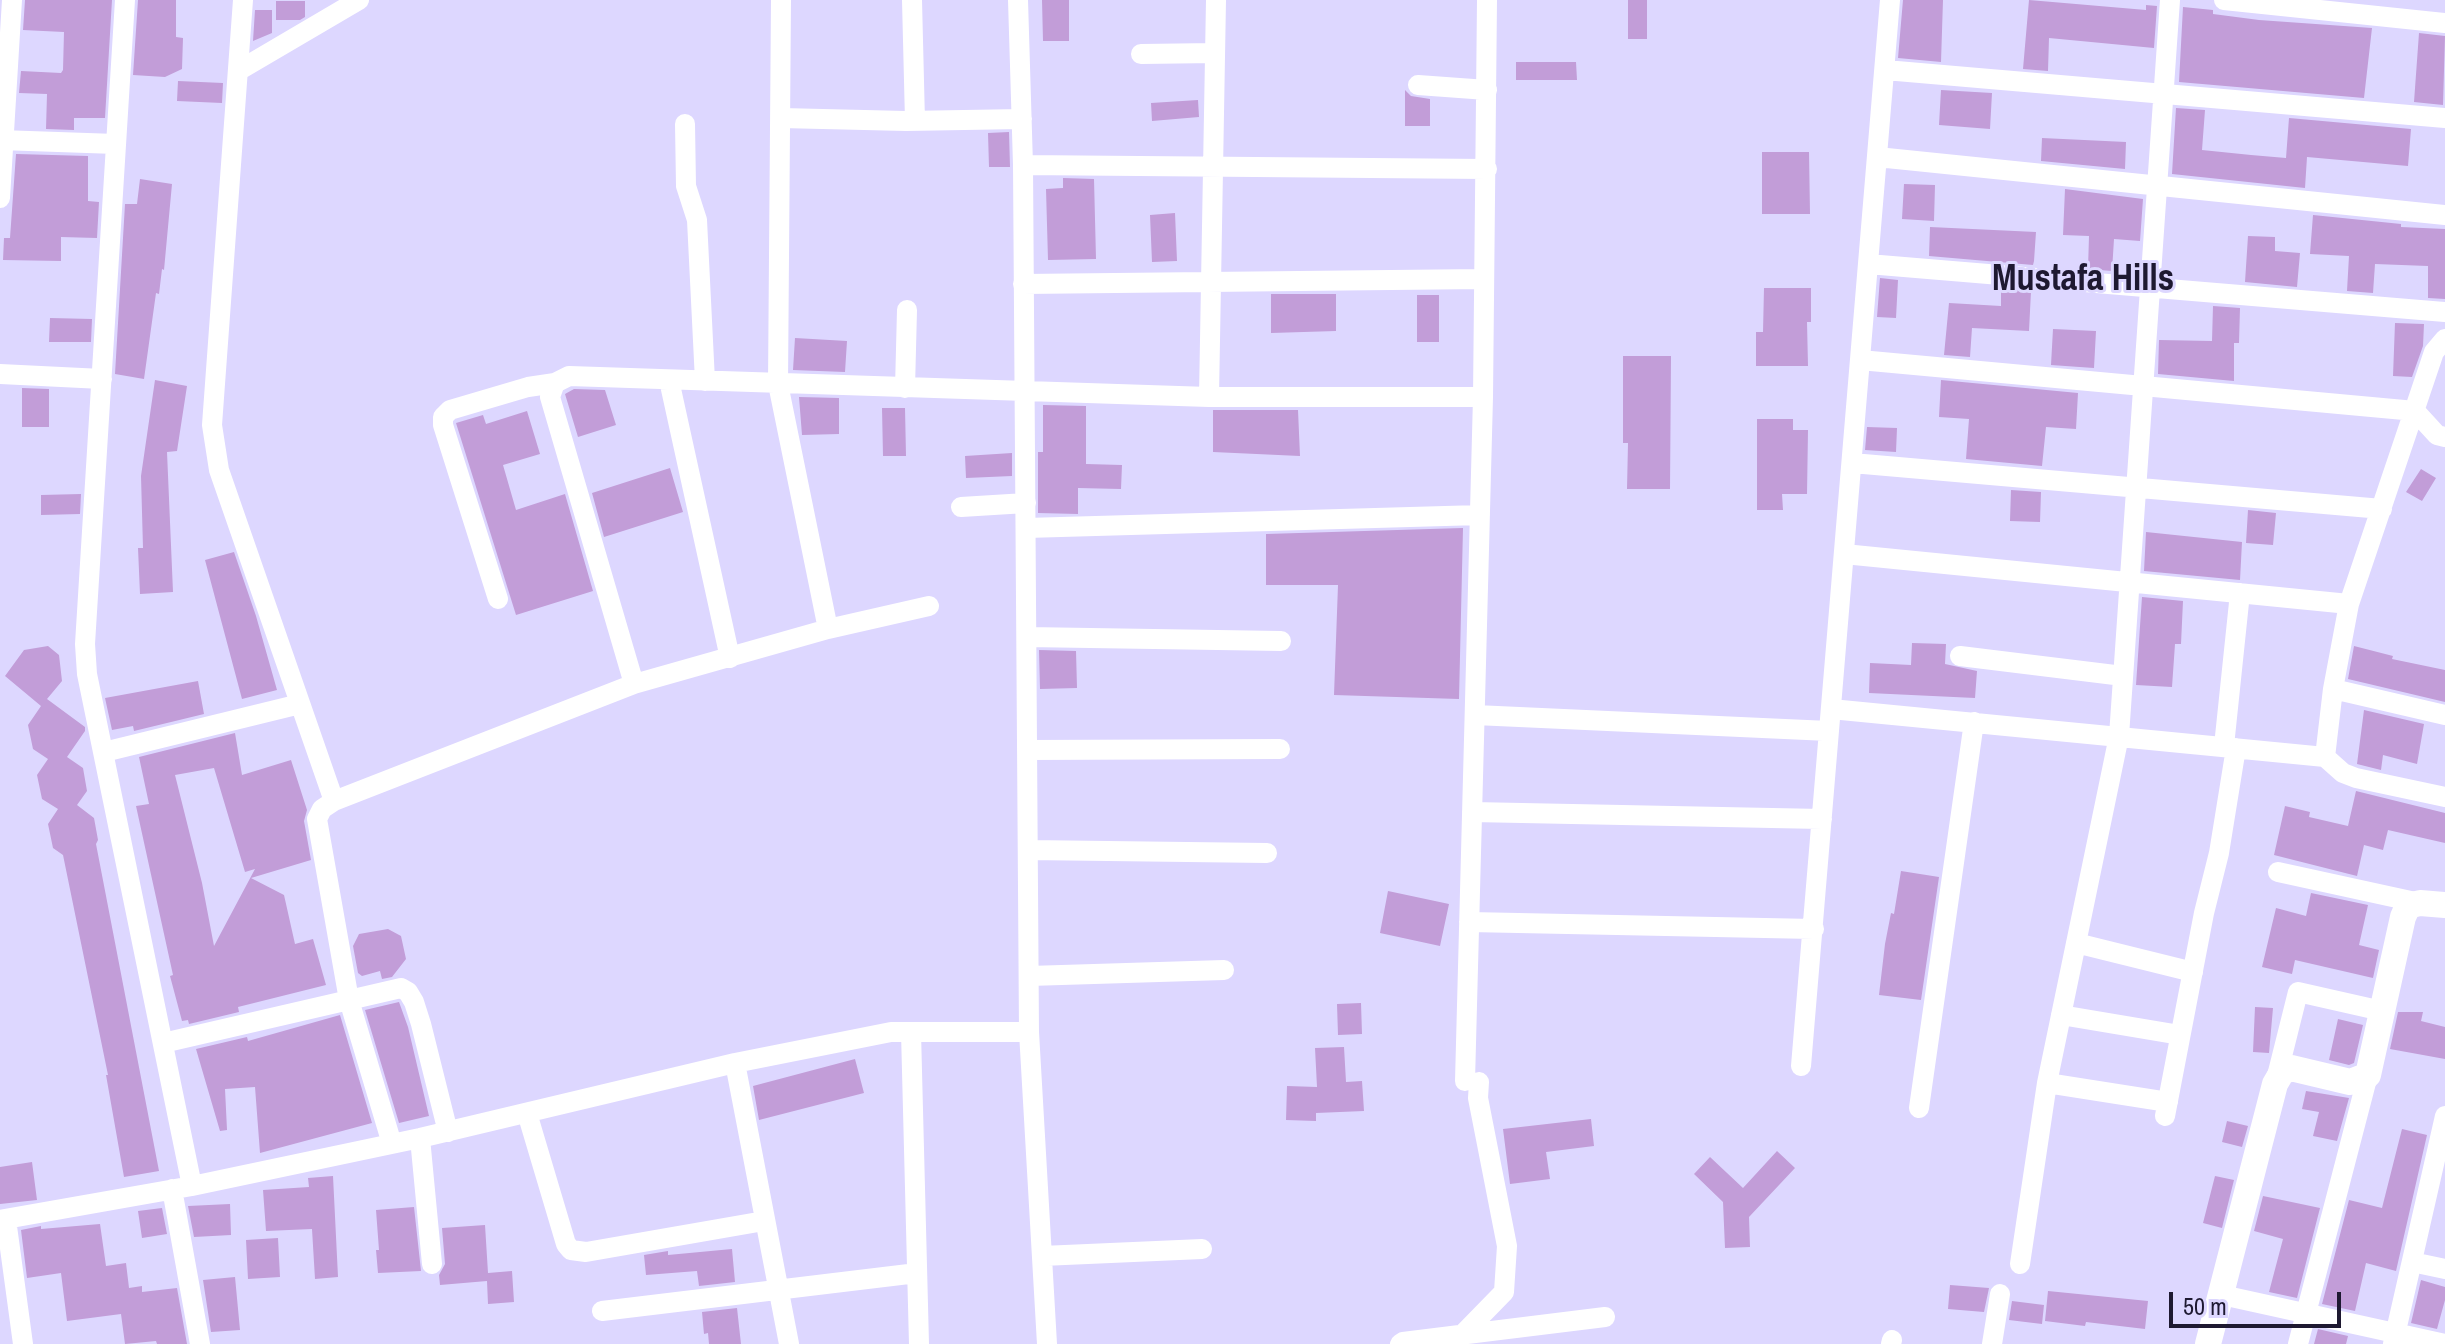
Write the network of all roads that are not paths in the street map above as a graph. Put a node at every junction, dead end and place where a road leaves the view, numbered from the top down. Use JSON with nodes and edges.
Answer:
{"nodes":[{"id":1,"x":12,"y":0,"type":"edge"},
{"id":2,"x":125,"y":0,"type":"edge"},
{"id":3,"x":243,"y":0,"type":"edge"},
{"id":4,"x":359,"y":0,"type":"edge"},
{"id":5,"x":781,"y":0,"type":"edge"},
{"id":6,"x":912,"y":0,"type":"edge"},
{"id":7,"x":1018,"y":0,"type":"edge"},
{"id":8,"x":1216,"y":0,"type":"edge"},
{"id":9,"x":1487,"y":0,"type":"edge"},
{"id":10,"x":1890,"y":0,"type":"edge"},
{"id":11,"x":2170,"y":0,"type":"edge"},
{"id":12,"x":2224,"y":0,"type":"edge"},
{"id":13,"x":2290,"y":3,"type":"edge"},
{"id":14,"x":2445,"y":23,"type":"edge"},
{"id":15,"x":1215,"y":53,"type":"junction"},
{"id":16,"x":1141,"y":54,"type":"dead end"},
{"id":17,"x":1885,"y":70,"type":"junction"},
{"id":18,"x":238,"y":71,"type":"junction"},
{"id":19,"x":1418,"y":85,"type":"dead end"},
{"id":20,"x":1487,"y":90,"type":"junction"},
{"id":21,"x":2163,"y":96,"type":"junction"},
{"id":22,"x":781,"y":118,"type":"junction"},
{"id":23,"x":2445,"y":118,"type":"edge"},
{"id":24,"x":1022,"y":119,"type":"junction"},
{"id":25,"x":915,"y":121,"type":"junction"},
{"id":26,"x":685,"y":124,"type":"dead end"},
{"id":27,"x":2,"y":140,"type":"edge"},
{"id":28,"x":116,"y":144,"type":"junction"},
{"id":29,"x":1877,"y":157,"type":"junction"},
{"id":30,"x":1023,"y":165,"type":"junction"},
{"id":31,"x":1214,"y":165,"type":"junction"},
{"id":32,"x":1487,"y":169,"type":"junction"},
{"id":33,"x":2156,"y":186,"type":"junction"},
{"id":34,"x":0,"y":198,"type":"edge"},
{"id":35,"x":2445,"y":215,"type":"edge"},
{"id":36,"x":1868,"y":264,"type":"junction"},
{"id":37,"x":1483,"y":279,"type":"junction"},
{"id":38,"x":1212,"y":283,"type":"junction"},
{"id":39,"x":1023,"y":284,"type":"junction"},
{"id":40,"x":2149,"y":287,"type":"junction"},
{"id":41,"x":907,"y":310,"type":"dead end"},
{"id":42,"x":2445,"y":312,"type":"edge"},
{"id":43,"x":2445,"y":339,"type":"edge"},
{"id":44,"x":1860,"y":360,"type":"junction"},
{"id":45,"x":0,"y":374,"type":"edge"},
{"id":46,"x":102,"y":379,"type":"junction"},
{"id":47,"x":669,"y":380,"type":"junction"},
{"id":48,"x":705,"y":381,"type":"junction"},
{"id":49,"x":555,"y":383,"type":"junction"},
{"id":50,"x":778,"y":384,"type":"junction"},
{"id":51,"x":2142,"y":386,"type":"junction"},
{"id":52,"x":905,"y":388,"type":"junction"},
{"id":53,"x":1025,"y":392,"type":"junction"},
{"id":54,"x":1209,"y":397,"type":"junction"},
{"id":55,"x":1483,"y":397,"type":"junction"},
{"id":56,"x":2415,"y":411,"type":"junction"},
{"id":57,"x":2445,"y":437,"type":"edge"},
{"id":58,"x":1852,"y":463,"type":"junction"},
{"id":59,"x":2135,"y":487,"type":"junction"},
{"id":60,"x":1026,"y":503,"type":"junction"},
{"id":61,"x":961,"y":507,"type":"dead end"},
{"id":62,"x":2382,"y":509,"type":"junction"},
{"id":63,"x":1480,"y":515,"type":"junction"},
{"id":64,"x":1026,"y":528,"type":"junction"},
{"id":65,"x":1844,"y":554,"type":"junction"},
{"id":66,"x":2128,"y":582,"type":"junction"},
{"id":67,"x":2240,"y":593,"type":"junction"},
{"id":68,"x":498,"y":599,"type":"dead end"},
{"id":69,"x":2349,"y":604,"type":"junction"},
{"id":70,"x":929,"y":606,"type":"dead end"},
{"id":71,"x":828,"y":629,"type":"junction"},
{"id":72,"x":1027,"y":637,"type":"junction"},
{"id":73,"x":1281,"y":641,"type":"dead end"},
{"id":74,"x":1960,"y":656,"type":"dead end"},
{"id":75,"x":730,"y":658,"type":"junction"},
{"id":76,"x":2123,"y":676,"type":"junction"},
{"id":77,"x":634,"y":684,"type":"junction"},
{"id":78,"x":2333,"y":689,"type":"junction"},
{"id":79,"x":300,"y":704,"type":"junction"},
{"id":80,"x":1831,"y":709,"type":"junction"},
{"id":81,"x":1475,"y":715,"type":"junction"},
{"id":82,"x":2445,"y":715,"type":"edge"},
{"id":83,"x":1974,"y":722,"type":"junction"},
{"id":84,"x":1829,"y":731,"type":"junction"},
{"id":85,"x":2119,"y":736,"type":"junction"},
{"id":86,"x":2230,"y":747,"type":"junction"},
{"id":87,"x":1280,"y":749,"type":"dead end"},
{"id":88,"x":1027,"y":750,"type":"junction"},
{"id":89,"x":104,"y":752,"type":"junction"},
{"id":90,"x":2325,"y":757,"type":"junction"},
{"id":91,"x":2445,"y":797,"type":"edge"},
{"id":92,"x":334,"y":801,"type":"junction"},
{"id":93,"x":1472,"y":812,"type":"junction"},
{"id":94,"x":1822,"y":819,"type":"junction"},
{"id":95,"x":1028,"y":850,"type":"junction"},
{"id":96,"x":1267,"y":853,"type":"dead end"},
{"id":97,"x":2278,"y":872,"type":"dead end"},
{"id":98,"x":2432,"y":904,"type":"edge"},
{"id":99,"x":1469,"y":922,"type":"junction"},
{"id":100,"x":1814,"y":929,"type":"junction"},
{"id":101,"x":2076,"y":943,"type":"junction"},
{"id":102,"x":1224,"y":970,"type":"dead end"},
{"id":103,"x":2193,"y":972,"type":"junction"},
{"id":104,"x":1029,"y":976,"type":"junction"},
{"id":105,"x":349,"y":1000,"type":"junction"},
{"id":106,"x":2382,"y":1011,"type":"junction"},
{"id":107,"x":2061,"y":1015,"type":"junction"},
{"id":108,"x":911,"y":1032,"type":"junction"},
{"id":109,"x":1029,"y":1032,"type":"junction"},
{"id":110,"x":2180,"y":1035,"type":"junction"},
{"id":111,"x":163,"y":1043,"type":"junction"},
{"id":112,"x":735,"y":1063,"type":"junction"},
{"id":113,"x":1801,"y":1066,"type":"dead end"},
{"id":114,"x":2368,"y":1075,"type":"junction"},
{"id":115,"x":2047,"y":1083,"type":"junction"},
{"id":116,"x":2275,"y":1084,"type":"junction"},
{"id":117,"x":1919,"y":1108,"type":"dead end"},
{"id":118,"x":517,"y":1116,"type":"junction"},
{"id":119,"x":2445,"y":1116,"type":"edge"},
{"id":120,"x":448,"y":1132,"type":"junction"},
{"id":121,"x":420,"y":1138,"type":"junction"},
{"id":122,"x":392,"y":1144,"type":"junction"},
{"id":123,"x":2438,"y":1175,"type":"edge"},
{"id":124,"x":182,"y":1187,"type":"junction"},
{"id":125,"x":3,"y":1219,"type":"edge"},
{"id":126,"x":764,"y":1221,"type":"junction"},
{"id":127,"x":1202,"y":1249,"type":"dead end"},
{"id":128,"x":1042,"y":1256,"type":"junction"},
{"id":129,"x":2412,"y":1262,"type":"junction"},
{"id":130,"x":432,"y":1264,"type":"dead end"},
{"id":131,"x":2020,"y":1264,"type":"dead end"},
{"id":132,"x":2445,"y":1269,"type":"edge"},
{"id":133,"x":917,"y":1273,"type":"junction"},
{"id":134,"x":778,"y":1289,"type":"junction"},
{"id":135,"x":2000,"y":1294,"type":"dead end"},
{"id":136,"x":2222,"y":1295,"type":"junction"},
{"id":137,"x":602,"y":1311,"type":"dead end"},
{"id":138,"x":2306,"y":1314,"type":"junction"},
{"id":139,"x":1605,"y":1317,"type":"dead end"},
{"id":140,"x":1463,"y":1334,"type":"junction"},
{"id":141,"x":2394,"y":1338,"type":"edge"},
{"id":142,"x":23,"y":1344,"type":"edge"},
{"id":143,"x":200,"y":1344,"type":"edge"},
{"id":144,"x":789,"y":1344,"type":"edge"},
{"id":145,"x":919,"y":1344,"type":"edge"},
{"id":146,"x":1047,"y":1344,"type":"edge"},
{"id":147,"x":1400,"y":1344,"type":"edge"},
{"id":148,"x":1992,"y":1344,"type":"edge"},
{"id":149,"x":2208,"y":1344,"type":"edge"},
{"id":150,"x":2298,"y":1344,"type":"edge"},
{"id":151,"x":2445,"y":1344,"type":"edge"}],
"edges":[{"from":1,"to":27,"type":"street"},
{"from":2,"to":28,"type":"street"},
{"from":3,"to":18,"type":"street"},
{"from":4,"to":18,"type":"street"},
{"from":5,"to":22,"type":"street"},
{"from":6,"to":25,"type":"street"},
{"from":7,"to":24,"type":"street"},
{"from":8,"to":15,"type":"street"},
{"from":9,"to":20,"type":"street"},
{"from":10,"to":17,"type":"street"},
{"from":11,"to":21,"type":"street"},
{"from":12,"to":13,"type":"street"},
{"from":13,"to":14,"type":"street"},
{"from":15,"to":16,"type":"street"},
{"from":15,"to":31,"type":"street"},
{"from":17,"to":21,"type":"street"},
{"from":17,"to":29,"type":"street"},
{"from":18,"to":79,"type":"street"},
{"from":19,"to":20,"type":"street"},
{"from":20,"to":32,"type":"street"},
{"from":21,"to":23,"type":"street"},
{"from":21,"to":33,"type":"street"},
{"from":22,"to":25,"type":"street"},
{"from":22,"to":50,"type":"street"},
{"from":24,"to":25,"type":"street"},
{"from":24,"to":30,"type":"street"},
{"from":26,"to":48,"type":"street"},
{"from":27,"to":28,"type":"street"},
{"from":27,"to":34,"type":"street"},
{"from":28,"to":46,"type":"street"},
{"from":29,"to":33,"type":"street"},
{"from":29,"to":36,"type":"street"},
{"from":30,"to":31,"type":"street"},
{"from":30,"to":39,"type":"street"},
{"from":31,"to":32,"type":"street"},
{"from":31,"to":38,"type":"street"},
{"from":32,"to":37,"type":"street"},
{"from":33,"to":35,"type":"street"},
{"from":33,"to":40,"type":"street"},
{"from":36,"to":40,"type":"street"},
{"from":36,"to":44,"type":"street"},
{"from":37,"to":38,"type":"street"},
{"from":37,"to":55,"type":"street"},
{"from":38,"to":39,"type":"street"},
{"from":38,"to":54,"type":"street"},
{"from":39,"to":53,"type":"street"},
{"from":40,"to":42,"type":"street"},
{"from":40,"to":51,"type":"street"},
{"from":41,"to":52,"type":"street"},
{"from":43,"to":56,"type":"street"},
{"from":44,"to":51,"type":"street"},
{"from":44,"to":58,"type":"street"},
{"from":45,"to":46,"type":"street"},
{"from":46,"to":89,"type":"street"},
{"from":47,"to":48,"type":"street"},
{"from":47,"to":49,"type":"street"},
{"from":47,"to":75,"type":"street"},
{"from":48,"to":50,"type":"street"},
{"from":49,"to":68,"type":"street"},
{"from":49,"to":77,"type":"street"},
{"from":50,"to":52,"type":"street"},
{"from":50,"to":71,"type":"street"},
{"from":51,"to":56,"type":"street"},
{"from":51,"to":59,"type":"street"},
{"from":52,"to":53,"type":"street"},
{"from":53,"to":54,"type":"street"},
{"from":53,"to":60,"type":"street"},
{"from":54,"to":55,"type":"street"},
{"from":55,"to":63,"type":"street"},
{"from":56,"to":57,"type":"street"},
{"from":56,"to":62,"type":"street"},
{"from":58,"to":59,"type":"street"},
{"from":58,"to":65,"type":"street"},
{"from":59,"to":62,"type":"street"},
{"from":59,"to":66,"type":"street"},
{"from":60,"to":61,"type":"street"},
{"from":60,"to":64,"type":"street"},
{"from":62,"to":69,"type":"street"},
{"from":63,"to":64,"type":"street"},
{"from":63,"to":81,"type":"street"},
{"from":64,"to":72,"type":"street"},
{"from":65,"to":66,"type":"street"},
{"from":65,"to":80,"type":"street"},
{"from":66,"to":67,"type":"street"},
{"from":66,"to":76,"type":"street"},
{"from":67,"to":69,"type":"street"},
{"from":67,"to":86,"type":"street"},
{"from":69,"to":78,"type":"street"},
{"from":70,"to":71,"type":"street"},
{"from":71,"to":75,"type":"street"},
{"from":72,"to":73,"type":"street"},
{"from":72,"to":88,"type":"street"},
{"from":74,"to":76,"type":"street"},
{"from":75,"to":77,"type":"street"},
{"from":76,"to":85,"type":"street"},
{"from":77,"to":92,"type":"street"},
{"from":78,"to":82,"type":"street"},
{"from":78,"to":90,"type":"street"},
{"from":79,"to":89,"type":"street"},
{"from":79,"to":92,"type":"street"},
{"from":80,"to":83,"type":"street"},
{"from":80,"to":84,"type":"street"},
{"from":81,"to":84,"type":"street"},
{"from":81,"to":93,"type":"street"},
{"from":83,"to":85,"type":"street"},
{"from":83,"to":117,"type":"street"},
{"from":84,"to":94,"type":"street"},
{"from":85,"to":86,"type":"street"},
{"from":85,"to":101,"type":"street"},
{"from":86,"to":90,"type":"street"},
{"from":86,"to":103,"type":"street"},
{"from":87,"to":88,"type":"street"},
{"from":88,"to":95,"type":"street"},
{"from":89,"to":111,"type":"street"},
{"from":90,"to":91,"type":"street"},
{"from":92,"to":105,"type":"street"},
{"from":93,"to":94,"type":"street"},
{"from":93,"to":99,"type":"street"},
{"from":94,"to":100,"type":"street"},
{"from":95,"to":96,"type":"street"},
{"from":95,"to":104,"type":"street"},
{"from":97,"to":98,"type":"street"},
{"from":98,"to":106,"type":"street"},
{"from":99,"to":100,"type":"street"},
{"from":99,"to":140,"type":"street"},
{"from":100,"to":113,"type":"street"},
{"from":101,"to":103,"type":"street"},
{"from":101,"to":107,"type":"street"},
{"from":102,"to":104,"type":"street"},
{"from":103,"to":110,"type":"street"},
{"from":104,"to":109,"type":"street"},
{"from":105,"to":111,"type":"street"},
{"from":105,"to":120,"type":"street"},
{"from":105,"to":122,"type":"street"},
{"from":106,"to":114,"type":"street"},
{"from":106,"to":116,"type":"street"},
{"from":107,"to":110,"type":"street"},
{"from":107,"to":115,"type":"street"},
{"from":108,"to":109,"type":"street"},
{"from":108,"to":112,"type":"street"},
{"from":108,"to":133,"type":"street"},
{"from":109,"to":128,"type":"street"},
{"from":110,"to":115,"type":"street"},
{"from":111,"to":124,"type":"street"},
{"from":112,"to":118,"type":"street"},
{"from":112,"to":126,"type":"street"},
{"from":114,"to":116,"type":"street"},
{"from":114,"to":138,"type":"street"},
{"from":115,"to":131,"type":"street"},
{"from":116,"to":136,"type":"street"},
{"from":118,"to":120,"type":"street"},
{"from":118,"to":126,"type":"street"},
{"from":119,"to":123,"type":"street"},
{"from":120,"to":121,"type":"street"},
{"from":121,"to":122,"type":"street"},
{"from":121,"to":130,"type":"street"},
{"from":122,"to":124,"type":"street"},
{"from":123,"to":129,"type":"street"},
{"from":124,"to":125,"type":"street"},
{"from":124,"to":143,"type":"street"},
{"from":125,"to":142,"type":"street"},
{"from":126,"to":134,"type":"street"},
{"from":127,"to":128,"type":"street"},
{"from":128,"to":146,"type":"street"},
{"from":129,"to":132,"type":"street"},
{"from":129,"to":141,"type":"street"},
{"from":133,"to":134,"type":"street"},
{"from":133,"to":145,"type":"street"},
{"from":134,"to":137,"type":"street"},
{"from":134,"to":144,"type":"street"},
{"from":135,"to":148,"type":"street"},
{"from":136,"to":138,"type":"street"},
{"from":136,"to":149,"type":"street"},
{"from":138,"to":141,"type":"street"},
{"from":138,"to":150,"type":"street"},
{"from":139,"to":140,"type":"street"},
{"from":140,"to":147,"type":"street"},
{"from":141,"to":151,"type":"street"}]}
